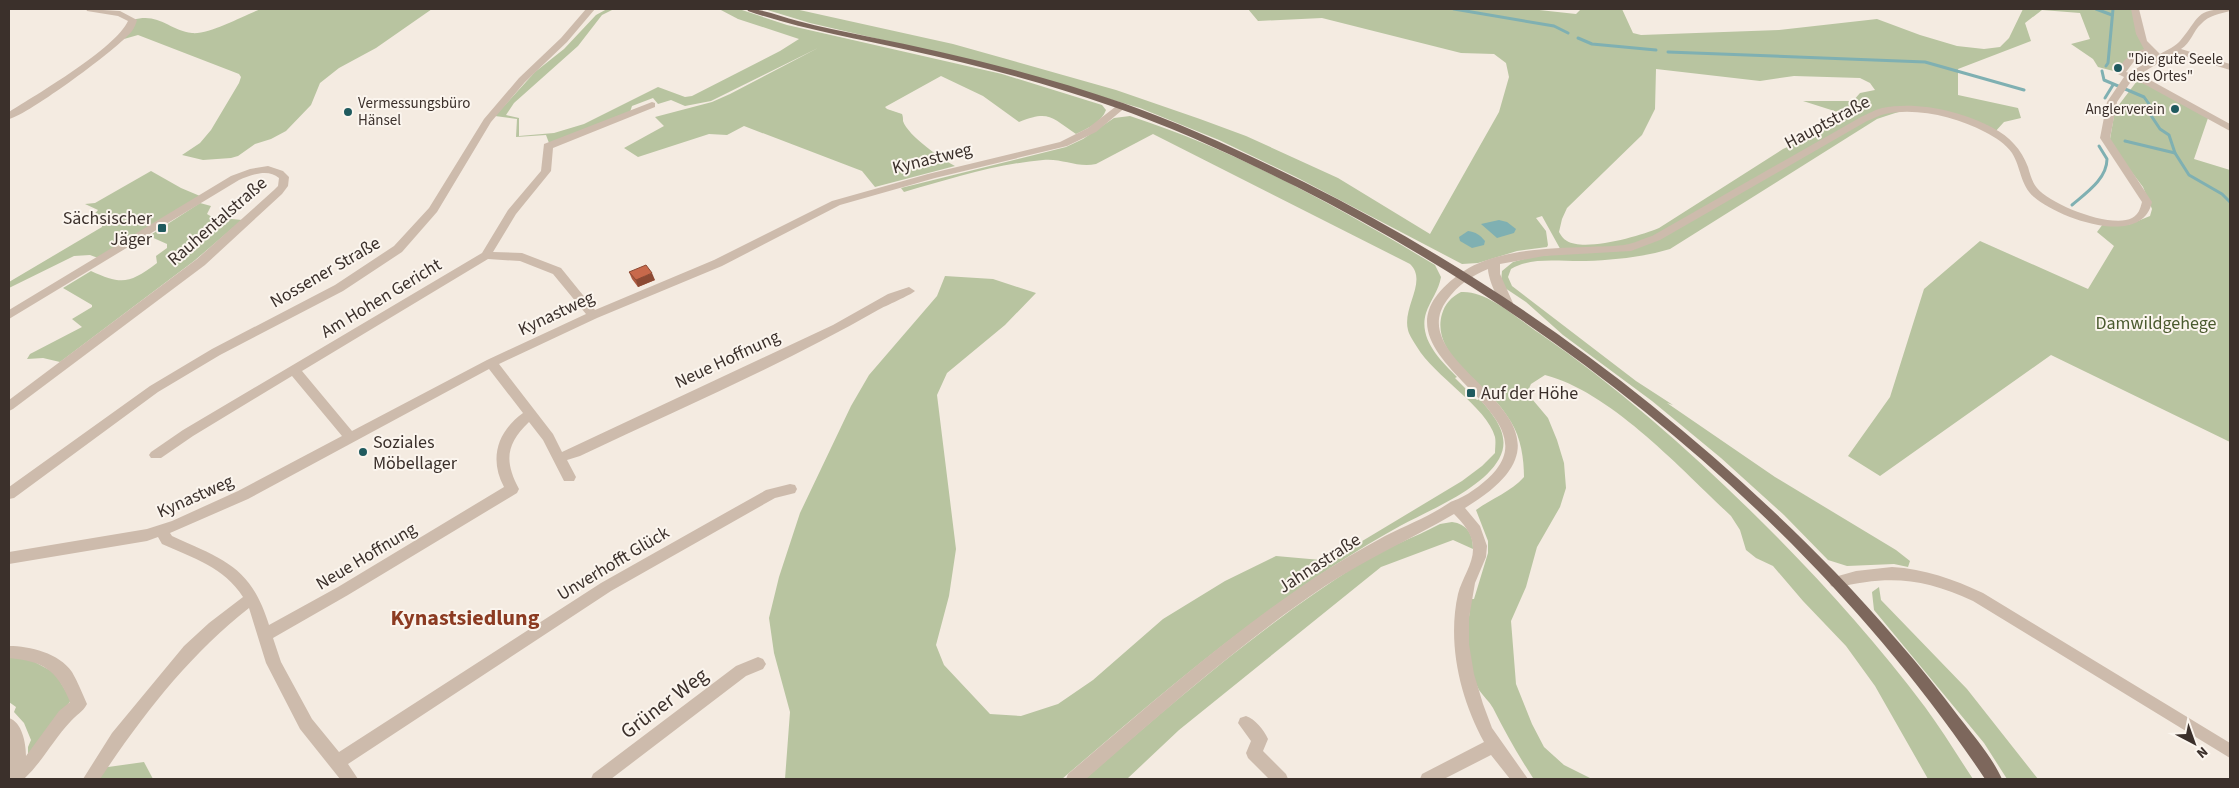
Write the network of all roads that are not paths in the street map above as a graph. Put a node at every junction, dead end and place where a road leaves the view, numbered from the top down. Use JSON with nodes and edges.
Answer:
{"nodes":[{"id":1,"x":90,"y":9,"type":"edge"},
{"id":2,"x":591,"y":9,"type":"edge"},
{"id":3,"x":751,"y":9,"type":"edge"},
{"id":4,"x":2135,"y":9,"type":"edge"},
{"id":5,"x":2227,"y":9,"type":"edge"},
{"id":6,"x":2175,"y":50,"type":"junction"},
{"id":7,"x":2149,"y":51,"type":"junction"},
{"id":8,"x":2161,"y":56,"type":"junction"},
{"id":9,"x":2230,"y":67,"type":"edge"},
{"id":10,"x":2130,"y":76,"type":"junction"},
{"id":11,"x":652,"y":105,"type":"dead end"},
{"id":12,"x":1122,"y":106,"type":"junction"},
{"id":13,"x":9,"y":116,"type":"edge"},
{"id":14,"x":2230,"y":128,"type":"edge"},
{"id":15,"x":1522,"y":254,"type":"joint"},
{"id":16,"x":486,"y":255,"type":"junction"},
{"id":17,"x":1494,"y":263,"type":"junction"},
{"id":18,"x":1465,"y":276,"type":"junction"},
{"id":19,"x":909,"y":291,"type":"dead end"},
{"id":20,"x":1507,"y":303,"type":"junction"},
{"id":21,"x":9,"y":315,"type":"edge"},
{"id":22,"x":593,"y":315,"type":"junction"},
{"id":23,"x":491,"y":363,"type":"junction"},
{"id":24,"x":294,"y":370,"type":"junction"},
{"id":25,"x":9,"y":406,"type":"edge"},
{"id":26,"x":531,"y":414,"type":"junction"},
{"id":27,"x":350,"y":437,"type":"junction"},
{"id":28,"x":156,"y":455,"type":"dead end"},
{"id":29,"x":559,"y":458,"type":"junction"},
{"id":30,"x":569,"y":477,"type":"dead end"},
{"id":31,"x":790,"y":489,"type":"dead end"},
{"id":32,"x":9,"y":494,"type":"edge"},
{"id":33,"x":1454,"y":506,"type":"junction"},
{"id":34,"x":162,"y":531,"type":"junction"},
{"id":35,"x":9,"y":558,"type":"edge"},
{"id":36,"x":1836,"y":582,"type":"junction"},
{"id":37,"x":252,"y":598,"type":"junction"},
{"id":38,"x":265,"y":635,"type":"junction"},
{"id":39,"x":9,"y":652,"type":"edge"},
{"id":40,"x":758,"y":664,"type":"dead end"},
{"id":41,"x":1246,"y":723,"type":"dead end"},
{"id":42,"x":9,"y":725,"type":"edge"},
{"id":43,"x":1494,"y":745,"type":"junction"},
{"id":44,"x":2230,"y":751,"type":"edge"},
{"id":45,"x":336,"y":763,"type":"junction"},
{"id":46,"x":15,"y":778,"type":"edge"},
{"id":47,"x":91,"y":779,"type":"edge"},
{"id":48,"x":350,"y":779,"type":"edge"},
{"id":49,"x":599,"y":779,"type":"edge"},
{"id":50,"x":1074,"y":779,"type":"edge"},
{"id":51,"x":1280,"y":779,"type":"edge"},
{"id":52,"x":1428,"y":779,"type":"edge"},
{"id":53,"x":1520,"y":779,"type":"edge"},
{"id":54,"x":1994,"y":779,"type":"edge"}],
"edges":[{"from":1,"to":13,"type":"street"},
{"from":2,"to":32,"type":"street","name":"Nossener Straße"},
{"from":3,"to":12,"type":"main road"},
{"from":4,"to":7,"type":"street"},
{"from":5,"to":6,"type":"street","name":"Hauptstraße"},
{"from":6,"to":8,"type":"street","name":"Hauptstraße"},
{"from":6,"to":9,"type":"street"},
{"from":7,"to":8,"type":"street"},
{"from":7,"to":10,"type":"street"},
{"from":8,"to":10,"type":"street","name":"Hauptstraße"},
{"from":10,"to":14,"type":"street"},
{"from":10,"to":15,"type":"street","name":"Hauptstraße"},
{"from":11,"to":16,"type":"street","name":"Am Hohen Gericht"},
{"from":12,"to":18,"type":"main road"},
{"from":12,"to":22,"type":"street","name":"Kynastweg"},
{"from":15,"to":17,"type":"street","name":"Jahnastraße"},
{"from":16,"to":22,"type":"street"},
{"from":16,"to":24,"type":"street","name":"Am Hohen Gericht"},
{"from":17,"to":18,"type":"street","name":"Jahnastraße"},
{"from":17,"to":20,"type":"street"},
{"from":18,"to":20,"type":"main road"},
{"from":18,"to":33,"type":"street","name":"Jahnastraße"},
{"from":19,"to":29,"type":"street","name":"Neue Hoffnung"},
{"from":20,"to":36,"type":"main road"},
{"from":21,"to":25,"type":"street","name":"Rauhentalstraße"},
{"from":22,"to":23,"type":"street","name":"Kynastweg"},
{"from":23,"to":26,"type":"street"},
{"from":23,"to":27,"type":"street","name":"Kynastweg"},
{"from":24,"to":27,"type":"street"},
{"from":24,"to":28,"type":"street","name":"Am Hohen Gericht"},
{"from":26,"to":29,"type":"street"},
{"from":26,"to":38,"type":"street","name":"Neue Hoffnung"},
{"from":27,"to":34,"type":"street","name":"Kynastweg"},
{"from":29,"to":30,"type":"street"},
{"from":31,"to":45,"type":"street","name":"Unverhofft Glück"},
{"from":33,"to":43,"type":"street"},
{"from":33,"to":50,"type":"street","name":"Jahnastraße"},
{"from":34,"to":35,"type":"street","name":"Kynastweg"},
{"from":34,"to":37,"type":"street"},
{"from":36,"to":44,"type":"street"},
{"from":36,"to":54,"type":"main road"},
{"from":37,"to":38,"type":"street"},
{"from":37,"to":47,"type":"street"},
{"from":38,"to":45,"type":"street"},
{"from":39,"to":46,"type":"street"},
{"from":40,"to":49,"type":"street","name":"Grüner Weg"},
{"from":41,"to":51,"type":"street"},
{"from":42,"to":46,"type":"street"},
{"from":43,"to":52,"type":"street"},
{"from":43,"to":53,"type":"street"},
{"from":45,"to":48,"type":"street"}]}
